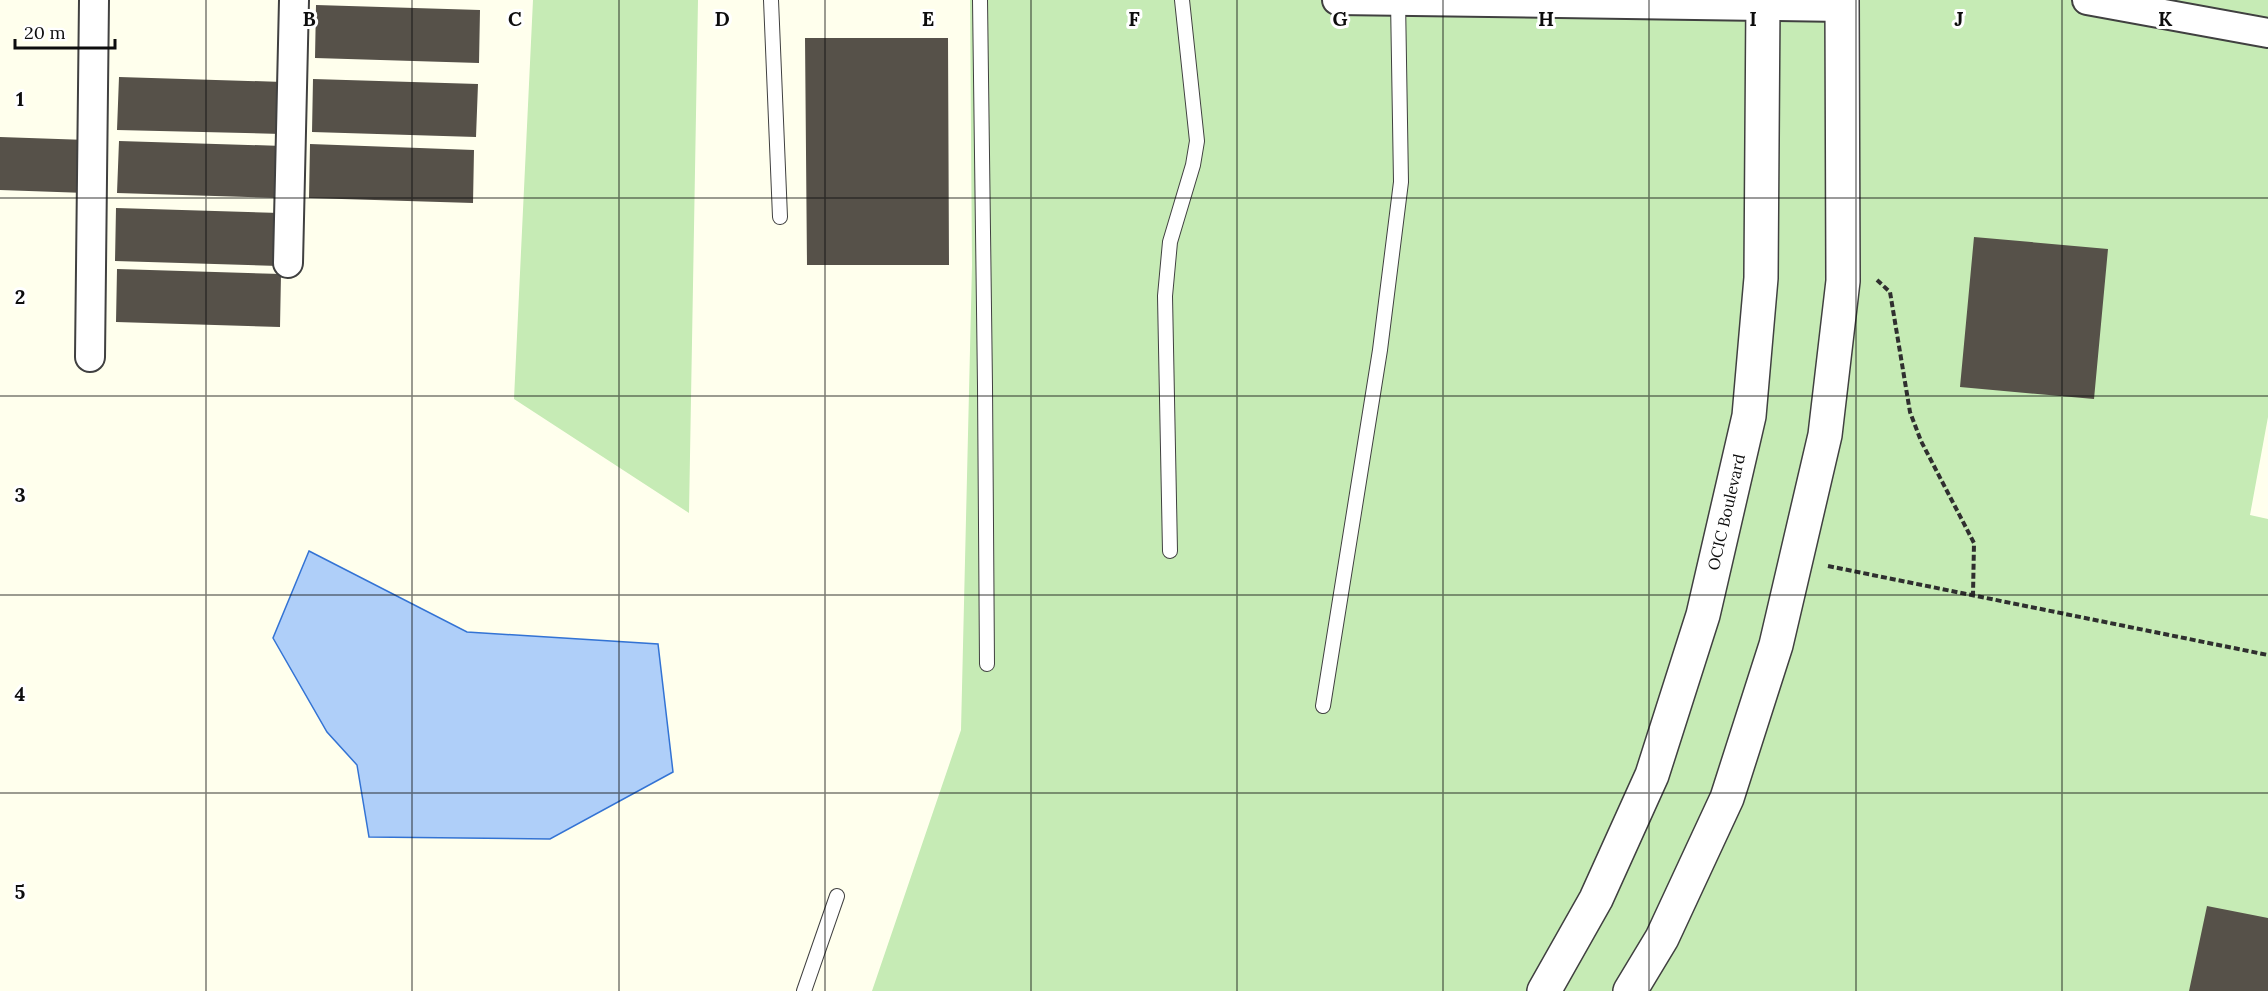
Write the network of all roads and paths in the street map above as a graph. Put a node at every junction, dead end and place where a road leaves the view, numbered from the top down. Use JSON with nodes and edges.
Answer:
{"nodes":[{"id":1,"x":94,"y":0,"type":"edge"},
{"id":2,"x":294,"y":0,"type":"edge"},
{"id":3,"x":771,"y":0,"type":"edge"},
{"id":4,"x":980,"y":0,"type":"edge"},
{"id":5,"x":1182,"y":0,"type":"edge"},
{"id":6,"x":1337,"y":0,"type":"edge"},
{"id":7,"x":1398,"y":0,"type":"edge"},
{"id":8,"x":2087,"y":0,"type":"edge"},
{"id":9,"x":1763,"y":3,"type":"edge"},
{"id":10,"x":1842,"y":3,"type":"edge"},
{"id":11,"x":2268,"y":33,"type":"edge"},
{"id":12,"x":780,"y":217,"type":"dead end"},
{"id":13,"x":288,"y":263,"type":"dead end"},
{"id":14,"x":1843,"y":269,"type":"junction"},
{"id":15,"x":90,"y":357,"type":"dead end"},
{"id":16,"x":1170,"y":551,"type":"dead end"},
{"id":17,"x":1796,"y":559,"type":"junction"},
{"id":18,"x":1972,"y":595,"type":"junction"},
{"id":19,"x":2268,"y":655,"type":"edge"},
{"id":20,"x":987,"y":664,"type":"dead end"},
{"id":21,"x":1323,"y":706,"type":"dead end"},
{"id":22,"x":837,"y":896,"type":"dead end"},
{"id":23,"x":804,"y":991,"type":"edge"},
{"id":24,"x":1544,"y":991,"type":"edge"},
{"id":25,"x":1630,"y":991,"type":"edge"}],
"edges":[{"from":1,"to":15,"type":"street"},
{"from":2,"to":13,"type":"street"},
{"from":3,"to":12,"type":"lane"},
{"from":4,"to":20,"type":"lane"},
{"from":5,"to":16,"type":"lane"},
{"from":6,"to":7,"type":"street"},
{"from":7,"to":9,"type":"street"},
{"from":7,"to":21,"type":"lane"},
{"from":8,"to":11,"type":"street"},
{"from":9,"to":10,"type":"street"},
{"from":9,"to":24,"type":"street","name":"OCIC Boulevard"},
{"from":10,"to":14,"type":"street"},
{"from":14,"to":17,"type":"street"},
{"from":14,"to":18,"type":"path"},
{"from":17,"to":18,"type":"path"},
{"from":17,"to":25,"type":"street"},
{"from":18,"to":19,"type":"path"},
{"from":22,"to":23,"type":"lane"}]}
